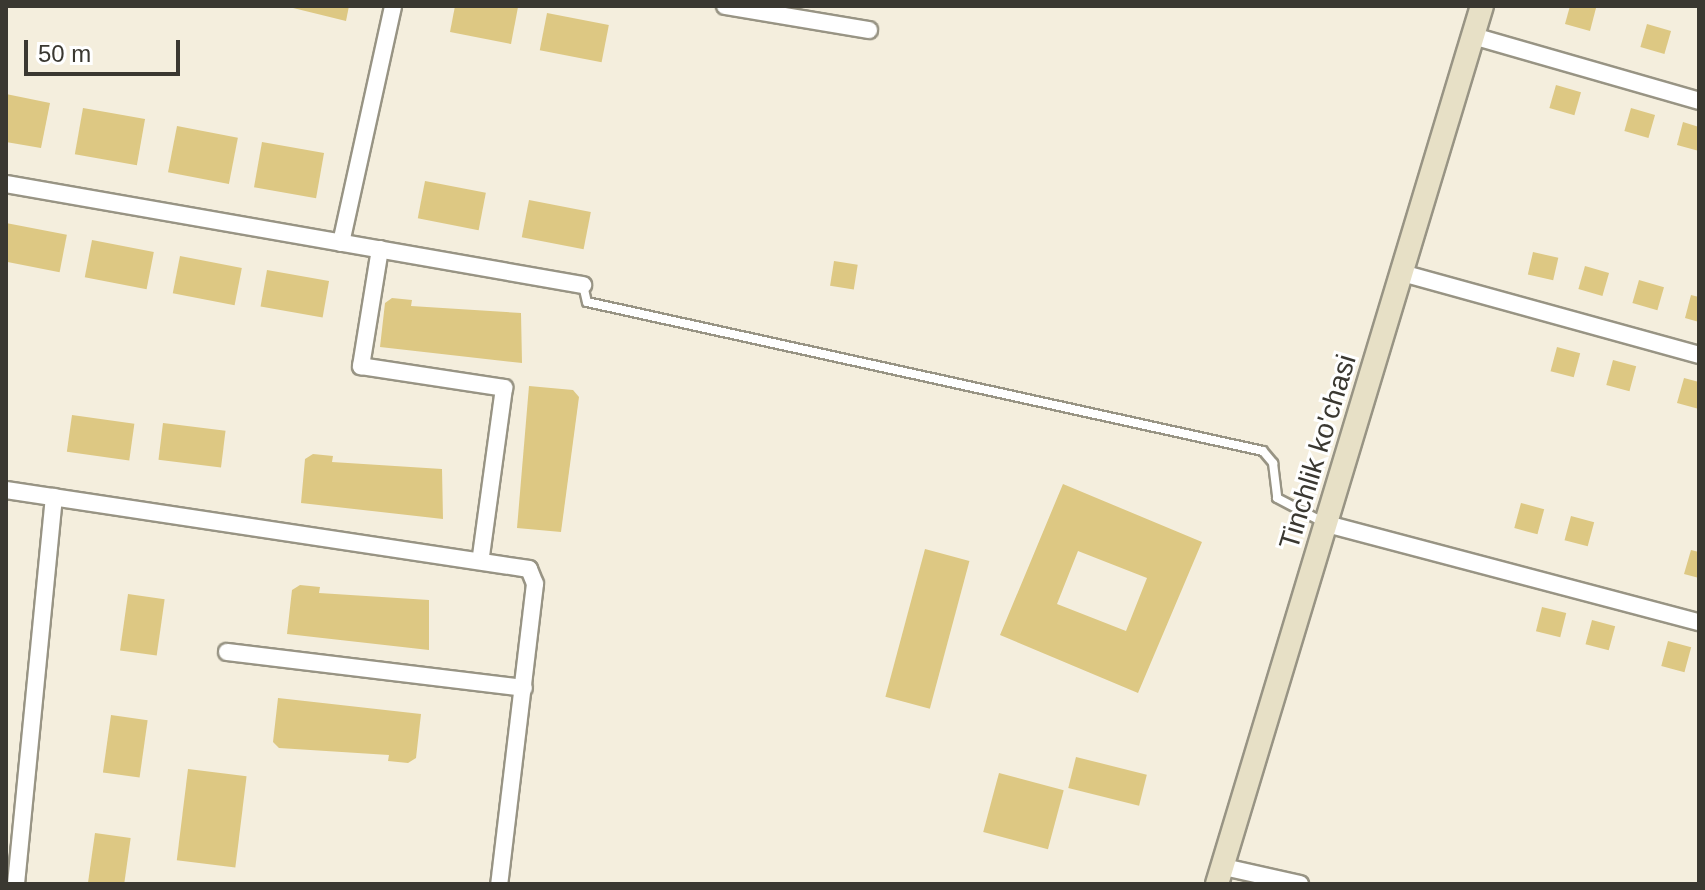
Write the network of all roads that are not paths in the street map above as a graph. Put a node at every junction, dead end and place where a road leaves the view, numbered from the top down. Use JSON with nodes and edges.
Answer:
{"nodes":[{"id":1,"x":393,"y":6,"type":"edge"},
{"id":2,"x":725,"y":6,"type":"edge"},
{"id":3,"x":1482,"y":6,"type":"edge"},
{"id":4,"x":869,"y":30,"type":"dead end"},
{"id":5,"x":1473,"y":36,"type":"junction"},
{"id":6,"x":1699,"y":101,"type":"edge"},
{"id":7,"x":6,"y":184,"type":"edge"},
{"id":8,"x":341,"y":243,"type":"junction"},
{"id":9,"x":380,"y":249,"type":"junction"},
{"id":10,"x":1402,"y":273,"type":"junction"},
{"id":11,"x":583,"y":285,"type":"joint"},
{"id":12,"x":1699,"y":355,"type":"edge"},
{"id":13,"x":6,"y":490,"type":"edge"},
{"id":14,"x":54,"y":497,"type":"junction"},
{"id":15,"x":1327,"y":524,"type":"junction"},
{"id":16,"x":481,"y":557,"type":"junction"},
{"id":17,"x":1699,"y":622,"type":"edge"},
{"id":18,"x":227,"y":652,"type":"dead end"},
{"id":19,"x":524,"y":688,"type":"junction"},
{"id":20,"x":1221,"y":875,"type":"edge"},
{"id":21,"x":16,"y":884,"type":"edge"},
{"id":22,"x":499,"y":884,"type":"edge"},
{"id":23,"x":1300,"y":884,"type":"edge"}],
"edges":[{"from":1,"to":8,"type":"street"},
{"from":2,"to":4,"type":"street"},
{"from":3,"to":5,"type":"main road","name":"Tinchlik ko'chasi"},
{"from":5,"to":6,"type":"street"},
{"from":5,"to":10,"type":"main road","name":"Tinchlik ko'chasi"},
{"from":7,"to":8,"type":"street"},
{"from":8,"to":9,"type":"street"},
{"from":9,"to":11,"type":"street"},
{"from":9,"to":16,"type":"street"},
{"from":10,"to":12,"type":"street"},
{"from":10,"to":15,"type":"main road","name":"Tinchlik ko'chasi"},
{"from":11,"to":15,"type":"lane"},
{"from":13,"to":14,"type":"street"},
{"from":14,"to":16,"type":"street"},
{"from":14,"to":21,"type":"street"},
{"from":15,"to":17,"type":"street"},
{"from":15,"to":20,"type":"main road","name":"Tinchlik ko'chasi"},
{"from":16,"to":19,"type":"street"},
{"from":18,"to":19,"type":"street"},
{"from":19,"to":22,"type":"street"},
{"from":20,"to":23,"type":"street"}]}
